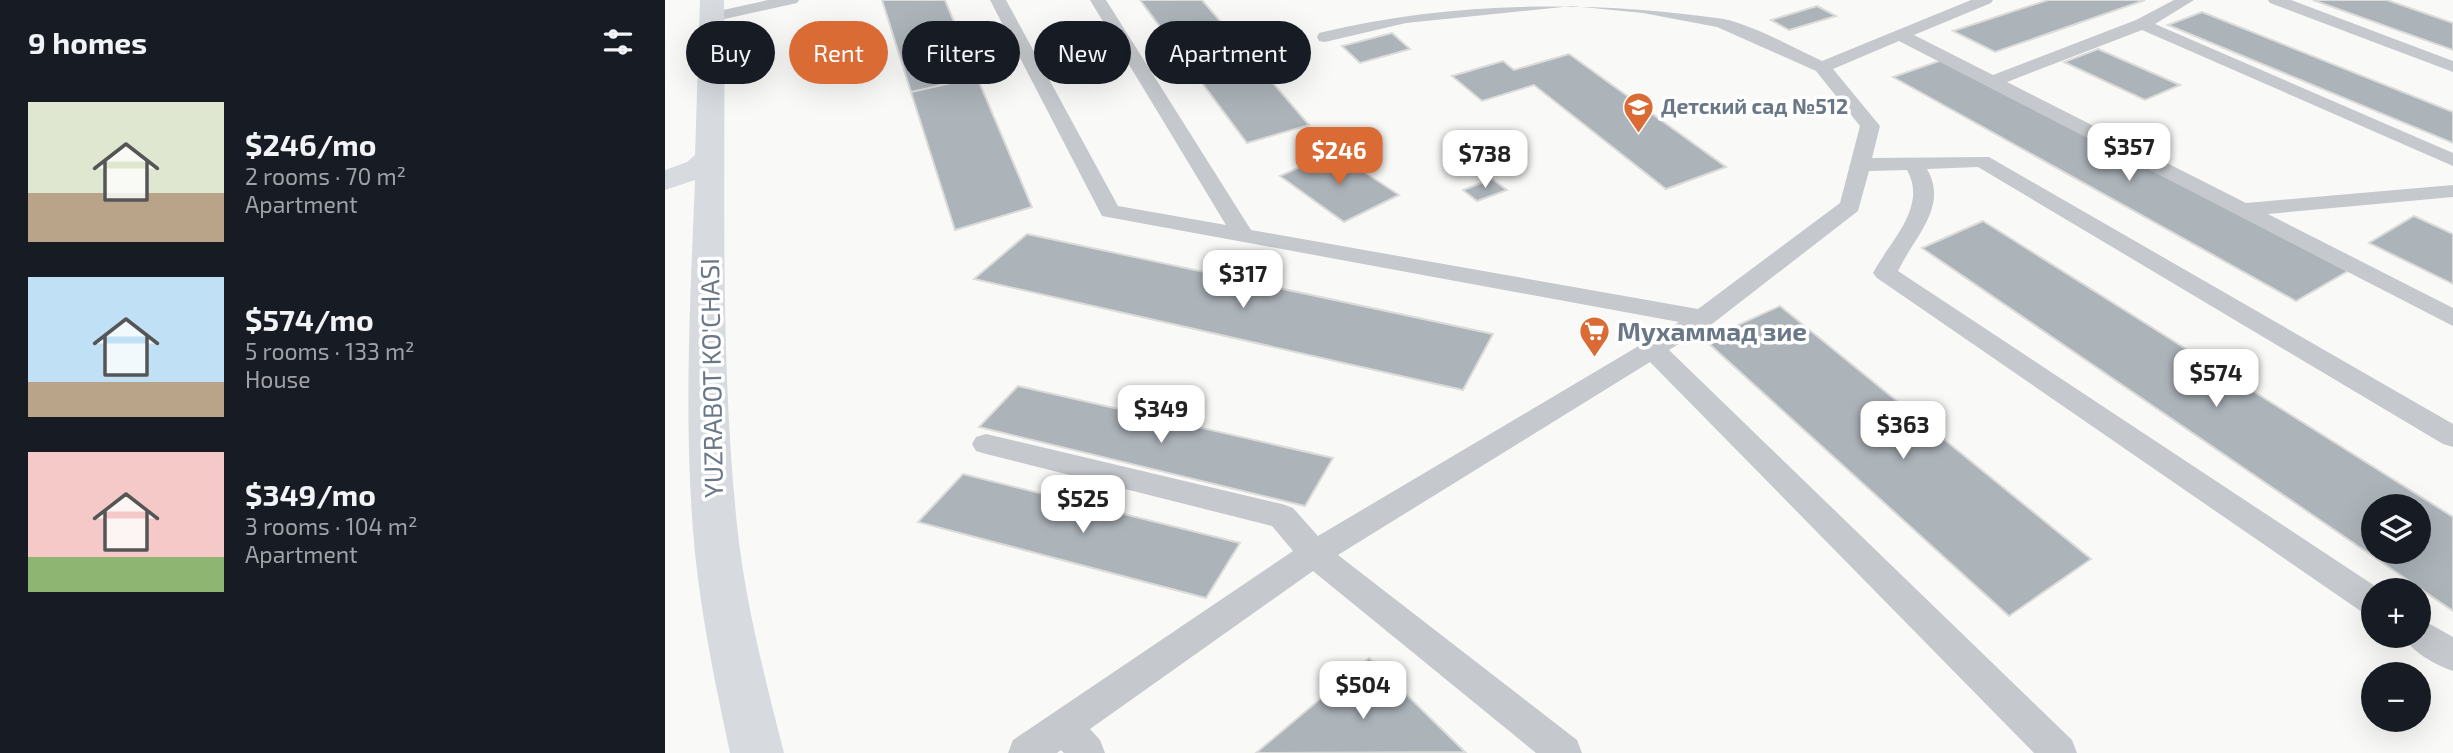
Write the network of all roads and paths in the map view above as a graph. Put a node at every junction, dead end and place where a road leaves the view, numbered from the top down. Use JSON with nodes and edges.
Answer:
{"nodes":[{"id":1,"x":791,"y":0,"type":"edge"},
{"id":2,"x":998,"y":0,"type":"edge"},
{"id":3,"x":1098,"y":0,"type":"edge"},
{"id":4,"x":1985,"y":0,"type":"edge"},
{"id":5,"x":2186,"y":0,"type":"edge"},
{"id":6,"x":2276,"y":0,"type":"edge"},
{"id":7,"x":1571,"y":1,"type":"edge"},
{"id":8,"x":712,"y":8,"type":"edge"},
{"id":9,"x":2142,"y":24,"type":"junction"},
{"id":10,"x":1900,"y":35,"type":"junction"},
{"id":11,"x":1325,"y":37,"type":"dead end"},
{"id":12,"x":2453,"y":67,"type":"edge"},
{"id":13,"x":1822,"y":68,"type":"junction"},
{"id":14,"x":1992,"y":82,"type":"junction"},
{"id":15,"x":710,"y":158,"type":"junction"},
{"id":16,"x":2453,"y":160,"type":"edge"},
{"id":17,"x":1913,"y":163,"type":"junction"},
{"id":18,"x":1860,"y":165,"type":"junction"},
{"id":19,"x":665,"y":181,"type":"edge"},
{"id":20,"x":2453,"y":191,"type":"edge"},
{"id":21,"x":2243,"y":210,"type":"junction"},
{"id":22,"x":1243,"y":235,"type":"junction"},
{"id":23,"x":1703,"y":318,"type":"junction"},
{"id":24,"x":2453,"y":318,"type":"edge"},
{"id":25,"x":1652,"y":349,"type":"junction"},
{"id":26,"x":2453,"y":437,"type":"edge"},
{"id":27,"x":986,"y":444,"type":"dead end"},
{"id":28,"x":1314,"y":554,"type":"junction"},
{"id":29,"x":2361,"y":594,"type":"edge"},
{"id":30,"x":2431,"y":641,"type":"edge"},
{"id":31,"x":2453,"y":656,"type":"edge"},
{"id":32,"x":1076,"y":740,"type":"edge"},
{"id":33,"x":757,"y":753,"type":"edge"},
{"id":34,"x":1026,"y":753,"type":"edge"},
{"id":35,"x":1564,"y":753,"type":"edge"},
{"id":36,"x":2059,"y":753,"type":"edge"}],
"edges":[{"from":1,"to":8,"type":"lane"},
{"from":2,"to":22,"type":"lane"},
{"from":3,"to":22,"type":"lane"},
{"from":4,"to":10,"type":"lane"},
{"from":5,"to":9,"type":"lane"},
{"from":6,"to":12,"type":"lane"},
{"from":7,"to":11,"type":"lane"},
{"from":7,"to":13,"type":"lane"},
{"from":8,"to":15,"type":"main road","name":"YUZRABOT KO'CHASI"},
{"from":9,"to":14,"type":"lane"},
{"from":9,"to":16,"type":"lane"},
{"from":10,"to":13,"type":"lane"},
{"from":10,"to":14,"type":"lane"},
{"from":13,"to":18,"type":"lane"},
{"from":14,"to":21,"type":"lane"},
{"from":15,"to":19,"type":"main road"},
{"from":15,"to":33,"type":"main road","name":"YUZRABOT KO'CHASI"},
{"from":17,"to":18,"type":"lane"},
{"from":17,"to":26,"type":"lane"},
{"from":17,"to":29,"type":"lane"},
{"from":18,"to":23,"type":"lane"},
{"from":20,"to":21,"type":"lane"},
{"from":21,"to":24,"type":"lane"},
{"from":22,"to":23,"type":"lane"},
{"from":23,"to":25,"type":"lane"},
{"from":25,"to":28,"type":"lane"},
{"from":25,"to":36,"type":"lane"},
{"from":27,"to":28,"type":"lane"},
{"from":28,"to":32,"type":"lane"},
{"from":28,"to":35,"type":"lane"},
{"from":30,"to":31,"type":"lane"},
{"from":32,"to":34,"type":"lane"}]}
